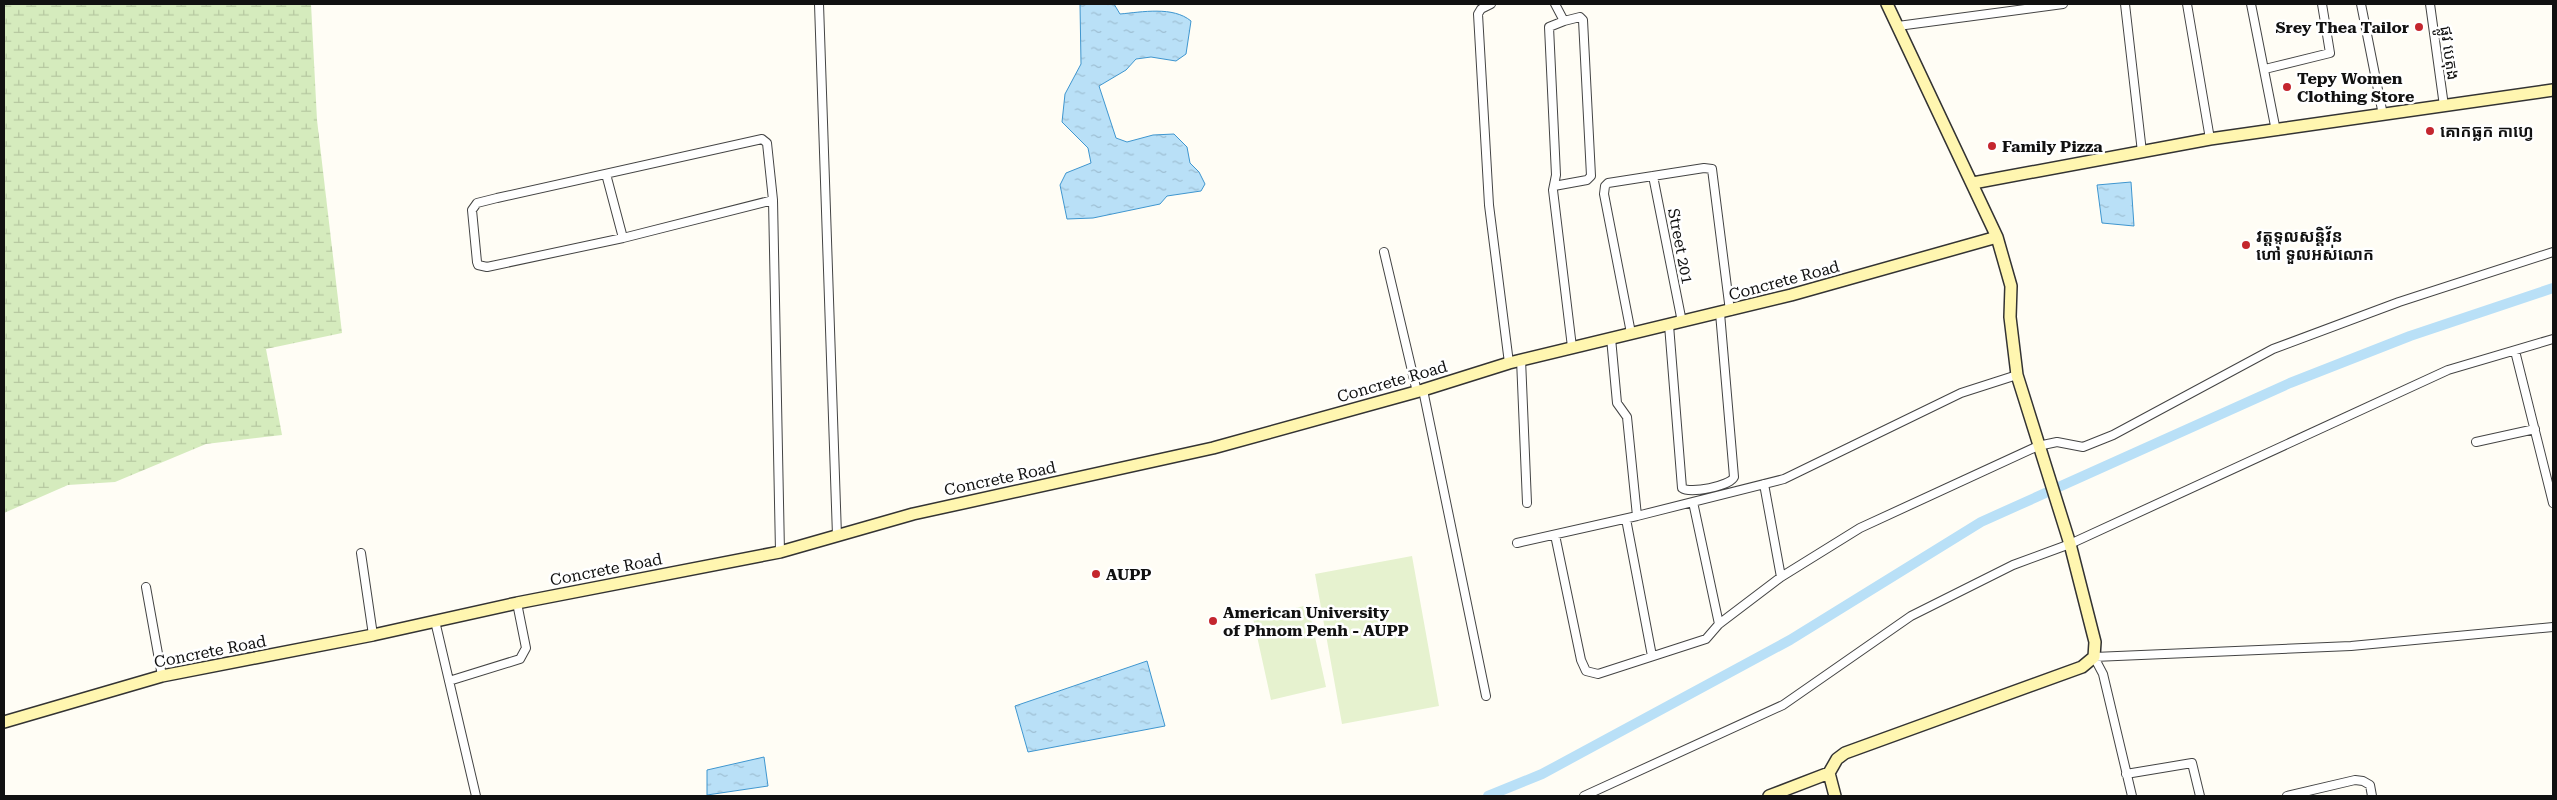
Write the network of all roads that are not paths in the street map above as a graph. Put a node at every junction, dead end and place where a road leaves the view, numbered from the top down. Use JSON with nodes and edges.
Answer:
{"nodes":[{"id":1,"x":819,"y":4,"type":"edge"},
{"id":2,"x":1490,"y":4,"type":"edge"},
{"id":3,"x":1556,"y":4,"type":"edge"},
{"id":4,"x":1886,"y":4,"type":"edge"},
{"id":5,"x":2063,"y":4,"type":"edge"},
{"id":6,"x":2125,"y":4,"type":"edge"},
{"id":7,"x":2186,"y":4,"type":"edge"},
{"id":8,"x":2251,"y":4,"type":"edge"},
{"id":9,"x":2322,"y":4,"type":"edge"},
{"id":10,"x":2361,"y":4,"type":"edge"},
{"id":11,"x":2430,"y":4,"type":"edge"},
{"id":12,"x":1564,"y":21,"type":"junction"},
{"id":13,"x":1898,"y":26,"type":"junction"},
{"id":14,"x":2265,"y":69,"type":"junction"},
{"id":15,"x":2553,"y":90,"type":"edge"},
{"id":16,"x":2444,"y":106,"type":"junction"},
{"id":17,"x":2383,"y":115,"type":"junction"},
{"id":18,"x":2276,"y":131,"type":"junction"},
{"id":19,"x":2210,"y":139,"type":"junction"},
{"id":20,"x":2142,"y":152,"type":"junction"},
{"id":21,"x":606,"y":174,"type":"junction"},
{"id":22,"x":1652,"y":176,"type":"junction"},
{"id":23,"x":1973,"y":183,"type":"junction"},
{"id":24,"x":1554,"y":186,"type":"junction"},
{"id":25,"x":773,"y":200,"type":"junction"},
{"id":26,"x":1997,"y":237,"type":"junction"},
{"id":27,"x":623,"y":238,"type":"junction"},
{"id":28,"x":1384,"y":252,"type":"dead end"},
{"id":29,"x":2553,"y":252,"type":"edge"},
{"id":30,"x":1725,"y":312,"type":"junction"},
{"id":31,"x":1682,"y":322,"type":"junction"},
{"id":32,"x":1669,"y":325,"type":"junction"},
{"id":33,"x":1631,"y":333,"type":"junction"},
{"id":34,"x":1611,"y":338,"type":"junction"},
{"id":35,"x":2553,"y":339,"type":"edge"},
{"id":36,"x":1572,"y":347,"type":"junction"},
{"id":37,"x":2515,"y":351,"type":"junction"},
{"id":38,"x":1521,"y":359,"type":"junction"},
{"id":39,"x":1509,"y":362,"type":"junction"},
{"id":40,"x":2017,"y":375,"type":"junction"},
{"id":41,"x":1420,"y":391,"type":"junction"},
{"id":42,"x":2535,"y":429,"type":"junction"},
{"id":43,"x":2476,"y":442,"type":"dead end"},
{"id":44,"x":2039,"y":450,"type":"junction"},
{"id":45,"x":1764,"y":484,"type":"junction"},
{"id":46,"x":2552,"y":491,"type":"edge"},
{"id":47,"x":1693,"y":502,"type":"junction"},
{"id":48,"x":2553,"y":502,"type":"edge"},
{"id":49,"x":1527,"y":504,"type":"dead end"},
{"id":50,"x":1637,"y":516,"type":"junction"},
{"id":51,"x":1626,"y":518,"type":"junction"},
{"id":52,"x":1555,"y":535,"type":"junction"},
{"id":53,"x":837,"y":536,"type":"junction"},
{"id":54,"x":2068,"y":539,"type":"junction"},
{"id":55,"x":1516,"y":542,"type":"dead end"},
{"id":56,"x":780,"y":552,"type":"junction"},
{"id":57,"x":361,"y":553,"type":"dead end"},
{"id":58,"x":1781,"y":577,"type":"junction"},
{"id":59,"x":146,"y":587,"type":"dead end"},
{"id":60,"x":517,"y":604,"type":"junction"},
{"id":61,"x":435,"y":621,"type":"junction"},
{"id":62,"x":1719,"y":624,"type":"junction"},
{"id":63,"x":2553,"y":627,"type":"edge"},
{"id":64,"x":373,"y":635,"type":"junction"},
{"id":65,"x":1652,"y":656,"type":"junction"},
{"id":66,"x":2094,"y":657,"type":"junction"},
{"id":67,"x":162,"y":676,"type":"junction"},
{"id":68,"x":449,"y":681,"type":"junction"},
{"id":69,"x":1486,"y":696,"type":"dead end"},
{"id":70,"x":4,"y":722,"type":"edge"},
{"id":71,"x":1829,"y":773,"type":"junction"},
{"id":72,"x":2126,"y":774,"type":"junction"},
{"id":73,"x":476,"y":796,"type":"edge"},
{"id":74,"x":1584,"y":796,"type":"edge"},
{"id":75,"x":1769,"y":796,"type":"edge"},
{"id":76,"x":1835,"y":796,"type":"edge"},
{"id":77,"x":2132,"y":796,"type":"edge"},
{"id":78,"x":2200,"y":796,"type":"edge"},
{"id":79,"x":2287,"y":796,"type":"edge"},
{"id":80,"x":2372,"y":796,"type":"edge"}],
"edges":[{"from":1,"to":53,"type":"street"},
{"from":2,"to":39,"type":"street"},
{"from":3,"to":12,"type":"street"},
{"from":4,"to":13,"type":"street"},
{"from":5,"to":13,"type":"street"},
{"from":6,"to":20,"type":"street"},
{"from":7,"to":19,"type":"street"},
{"from":8,"to":14,"type":"street"},
{"from":9,"to":14,"type":"street"},
{"from":10,"to":17,"type":"street"},
{"from":11,"to":16,"type":"street","name":"ផ្លូវ បេតុង"},
{"from":12,"to":24,"type":"street"},
{"from":12,"to":24,"type":"street"},
{"from":13,"to":23,"type":"street"},
{"from":14,"to":18,"type":"street"},
{"from":15,"to":16,"type":"street"},
{"from":16,"to":17,"type":"street"},
{"from":17,"to":18,"type":"street"},
{"from":18,"to":19,"type":"street"},
{"from":19,"to":20,"type":"street"},
{"from":20,"to":23,"type":"street"},
{"from":21,"to":25,"type":"street"},
{"from":21,"to":27,"type":"street"},
{"from":21,"to":27,"type":"street"},
{"from":22,"to":30,"type":"street"},
{"from":22,"to":31,"type":"street","name":"Street 201"},
{"from":22,"to":33,"type":"street"},
{"from":23,"to":26,"type":"street"},
{"from":24,"to":36,"type":"street"},
{"from":25,"to":27,"type":"street"},
{"from":25,"to":56,"type":"street"},
{"from":26,"to":30,"type":"street","name":"Concrete Road"},
{"from":26,"to":40,"type":"street"},
{"from":28,"to":41,"type":"street"},
{"from":29,"to":44,"type":"street"},
{"from":30,"to":31,"type":"street","name":"Concrete Road"},
{"from":30,"to":32,"type":"street"},
{"from":31,"to":32,"type":"street","name":"Concrete Road"},
{"from":32,"to":33,"type":"street","name":"Concrete Road"},
{"from":33,"to":34,"type":"street","name":"Concrete Road"},
{"from":34,"to":36,"type":"street","name":"Concrete Road"},
{"from":34,"to":50,"type":"street"},
{"from":35,"to":37,"type":"street"},
{"from":36,"to":38,"type":"street","name":"Concrete Road"},
{"from":37,"to":42,"type":"street"},
{"from":37,"to":54,"type":"street"},
{"from":38,"to":39,"type":"street","name":"Concrete Road"},
{"from":38,"to":49,"type":"street"},
{"from":39,"to":41,"type":"street","name":"Concrete Road"},
{"from":40,"to":44,"type":"street"},
{"from":40,"to":45,"type":"street"},
{"from":41,"to":53,"type":"street","name":"Concrete Road"},
{"from":41,"to":69,"type":"street"},
{"from":42,"to":43,"type":"street"},
{"from":42,"to":46,"type":"street"},
{"from":44,"to":54,"type":"street"},
{"from":44,"to":58,"type":"street"},
{"from":45,"to":47,"type":"street"},
{"from":45,"to":58,"type":"street"},
{"from":46,"to":48,"type":"street"},
{"from":47,"to":50,"type":"street"},
{"from":47,"to":62,"type":"street"},
{"from":50,"to":51,"type":"street"},
{"from":51,"to":52,"type":"street"},
{"from":51,"to":65,"type":"street"},
{"from":52,"to":55,"type":"street"},
{"from":52,"to":65,"type":"street"},
{"from":53,"to":56,"type":"street","name":"Concrete Road"},
{"from":54,"to":66,"type":"street"},
{"from":54,"to":74,"type":"street"},
{"from":56,"to":60,"type":"street","name":"Concrete Road"},
{"from":57,"to":64,"type":"street"},
{"from":58,"to":62,"type":"street"},
{"from":59,"to":67,"type":"street"},
{"from":60,"to":61,"type":"street","name":"Concrete Road"},
{"from":60,"to":68,"type":"street"},
{"from":61,"to":64,"type":"street","name":"Concrete Road"},
{"from":61,"to":68,"type":"street"},
{"from":62,"to":65,"type":"street"},
{"from":63,"to":66,"type":"street"},
{"from":64,"to":67,"type":"street","name":"Concrete Road"},
{"from":66,"to":71,"type":"street"},
{"from":66,"to":72,"type":"street"},
{"from":67,"to":70,"type":"street","name":"Concrete Road"},
{"from":68,"to":73,"type":"street"},
{"from":71,"to":75,"type":"street"},
{"from":71,"to":76,"type":"street"},
{"from":72,"to":77,"type":"street"},
{"from":72,"to":78,"type":"street"},
{"from":79,"to":80,"type":"street"}]}
